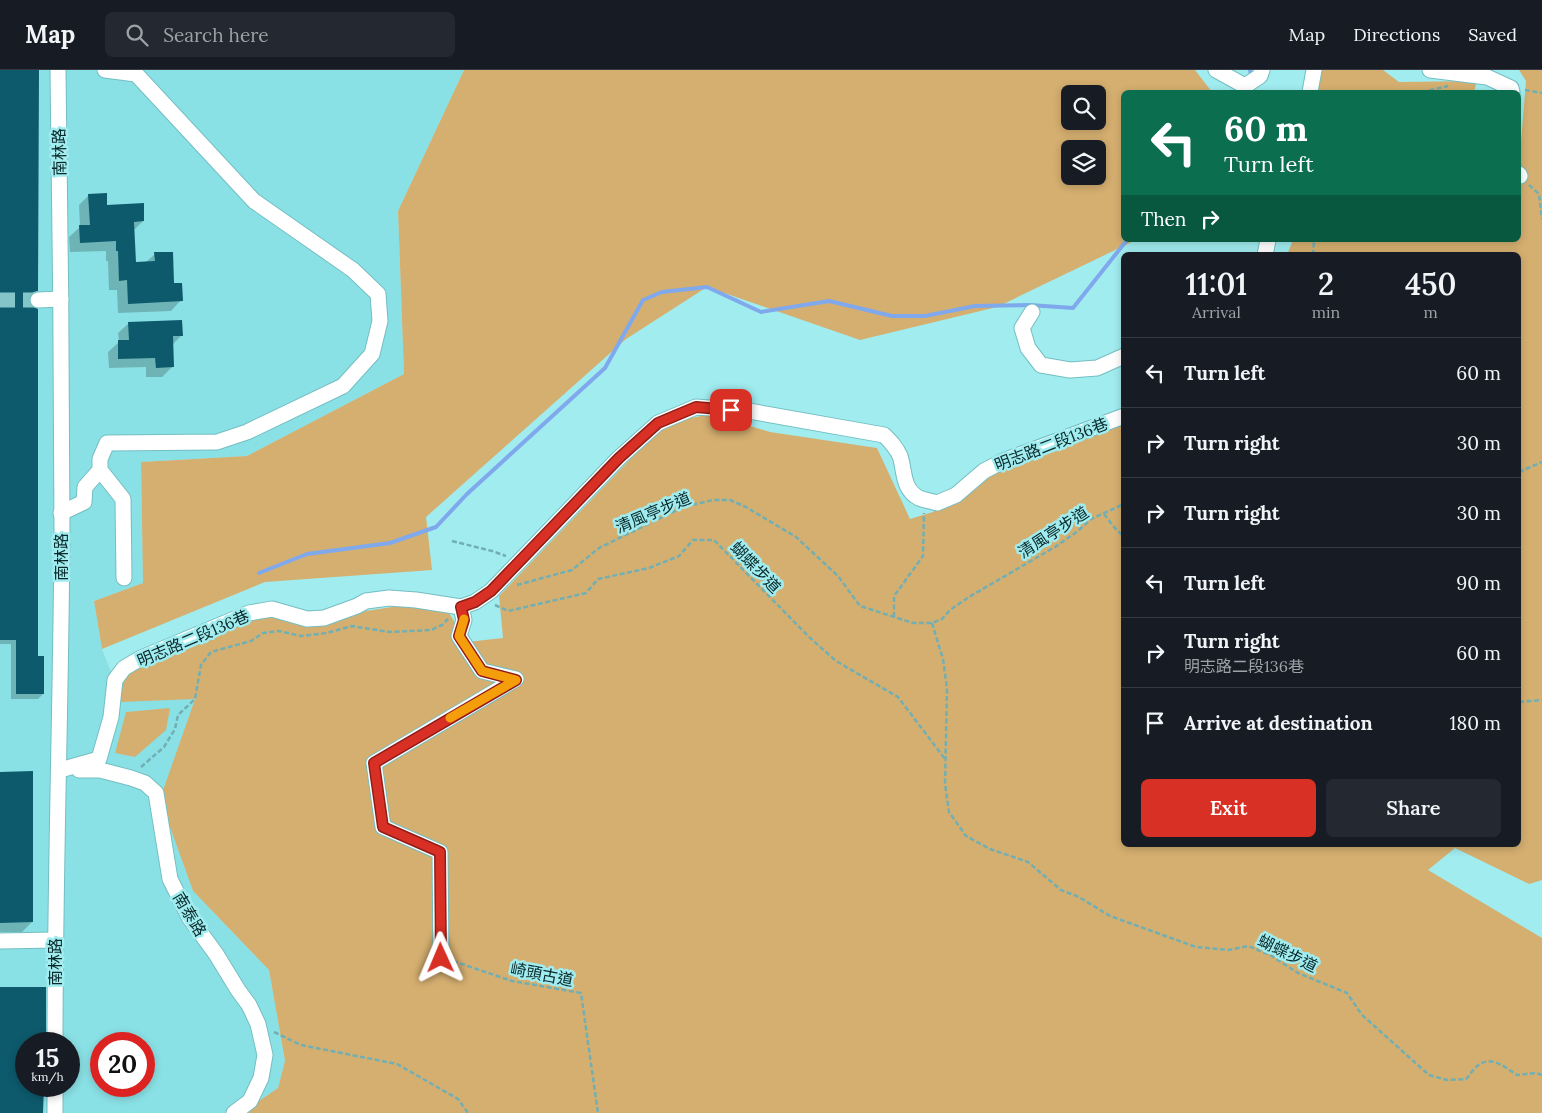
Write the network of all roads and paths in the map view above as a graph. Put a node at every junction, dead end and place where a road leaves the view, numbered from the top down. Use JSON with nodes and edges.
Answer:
{"nodes":[{"id":1,"x":58,"y":70,"type":"edge"},
{"id":2,"x":105,"y":70,"type":"edge"},
{"id":3,"x":1216,"y":70,"type":"edge"},
{"id":4,"x":1262,"y":70,"type":"edge"},
{"id":5,"x":1314,"y":70,"type":"edge"},
{"id":6,"x":1430,"y":70,"type":"edge"},
{"id":7,"x":1310,"y":90,"type":"edge"},
{"id":8,"x":1512,"y":90,"type":"edge"},
{"id":9,"x":1521,"y":177,"type":"edge"},
{"id":10,"x":1542,"y":219,"type":"edge"},
{"id":11,"x":61,"y":299,"type":"junction"},
{"id":12,"x":38,"y":300,"type":"tunnel mouth"},
{"id":13,"x":1032,"y":312,"type":"dead end"},
{"id":14,"x":1121,"y":357,"type":"edge"},
{"id":15,"x":1121,"y":417,"type":"edge"},
{"id":16,"x":1542,"y":462,"type":"edge"},
{"id":17,"x":100,"y":470,"type":"junction"},
{"id":18,"x":1521,"y":471,"type":"edge"},
{"id":19,"x":924,"y":499,"type":"junction"},
{"id":20,"x":1121,"y":506,"type":"edge"},
{"id":21,"x":62,"y":513,"type":"junction"},
{"id":22,"x":1104,"y":514,"type":"junction"},
{"id":23,"x":1121,"y":534,"type":"edge"},
{"id":24,"x":452,"y":541,"type":"dead end"},
{"id":25,"x":519,"y":562,"type":"junction"},
{"id":26,"x":124,"y":578,"type":"dead end"},
{"id":27,"x":515,"y":586,"type":"dead end"},
{"id":28,"x":480,"y":599,"type":"junction"},
{"id":29,"x":461,"y":609,"type":"junction"},
{"id":30,"x":894,"y":617,"type":"junction"},
{"id":31,"x":932,"y":623,"type":"junction"},
{"id":32,"x":1542,"y":700,"type":"edge"},
{"id":33,"x":1521,"y":702,"type":"edge"},
{"id":34,"x":945,"y":759,"type":"junction"},
{"id":35,"x":60,"y":770,"type":"junction"},
{"id":36,"x":131,"y":778,"type":"junction"},
{"id":37,"x":55,"y":940,"type":"junction"},
{"id":38,"x":0,"y":941,"type":"edge"},
{"id":39,"x":441,"y":958,"type":"joint"},
{"id":40,"x":258,"y":1024,"type":"junction"},
{"id":41,"x":55,"y":1032,"type":"edge"},
{"id":42,"x":1542,"y":1075,"type":"edge"},
{"id":43,"x":55,"y":1097,"type":"edge"},
{"id":44,"x":54,"y":1113,"type":"edge"},
{"id":45,"x":234,"y":1113,"type":"edge"},
{"id":46,"x":468,"y":1113,"type":"edge"},
{"id":47,"x":598,"y":1113,"type":"edge"}],
"edges":[{"from":1,"to":11,"type":"street","name":"南林路"},
{"from":2,"to":17,"type":"street"},
{"from":3,"to":4,"type":"street"},
{"from":5,"to":7,"type":"street"},
{"from":6,"to":8,"type":"street"},
{"from":9,"to":10,"type":"path"},
{"from":11,"to":12,"type":"street"},
{"from":11,"to":21,"type":"street","name":"南林路"},
{"from":13,"to":14,"type":"street"},
{"from":15,"to":19,"type":"street","name":"明志路二段136巷"},
{"from":16,"to":18,"type":"path"},
{"from":17,"to":21,"type":"street"},
{"from":17,"to":26,"type":"street"},
{"from":19,"to":25,"type":"street"},
{"from":19,"to":30,"type":"path"},
{"from":20,"to":22,"type":"path","name":"清風亭步道"},
{"from":21,"to":35,"type":"street","name":"南林路"},
{"from":22,"to":23,"type":"path"},
{"from":22,"to":31,"type":"path","name":"清風亭步道"},
{"from":24,"to":25,"type":"path"},
{"from":25,"to":28,"type":"street"},
{"from":27,"to":30,"type":"path","name":"清風亭步道"},
{"from":28,"to":29,"type":"street"},
{"from":28,"to":34,"type":"path","name":"蝴蝶步道"},
{"from":29,"to":35,"type":"street","name":"明志路二段136巷"},
{"from":29,"to":36,"type":"path"},
{"from":29,"to":39,"type":"street"},
{"from":30,"to":31,"type":"path","name":"清風亭步道"},
{"from":31,"to":34,"type":"path","name":"蝴蝶步道"},
{"from":32,"to":33,"type":"path"},
{"from":34,"to":42,"type":"path","name":"蝴蝶步道"},
{"from":35,"to":36,"type":"street","name":"南泰路"},
{"from":35,"to":37,"type":"street","name":"南林路"},
{"from":36,"to":40,"type":"street","name":"南泰路"},
{"from":37,"to":38,"type":"street"},
{"from":37,"to":41,"type":"street","name":"南林路"},
{"from":39,"to":47,"type":"path","name":"崎頭古道"},
{"from":40,"to":45,"type":"street","name":"南泰路"},
{"from":40,"to":46,"type":"path"},
{"from":43,"to":44,"type":"street"}]}
